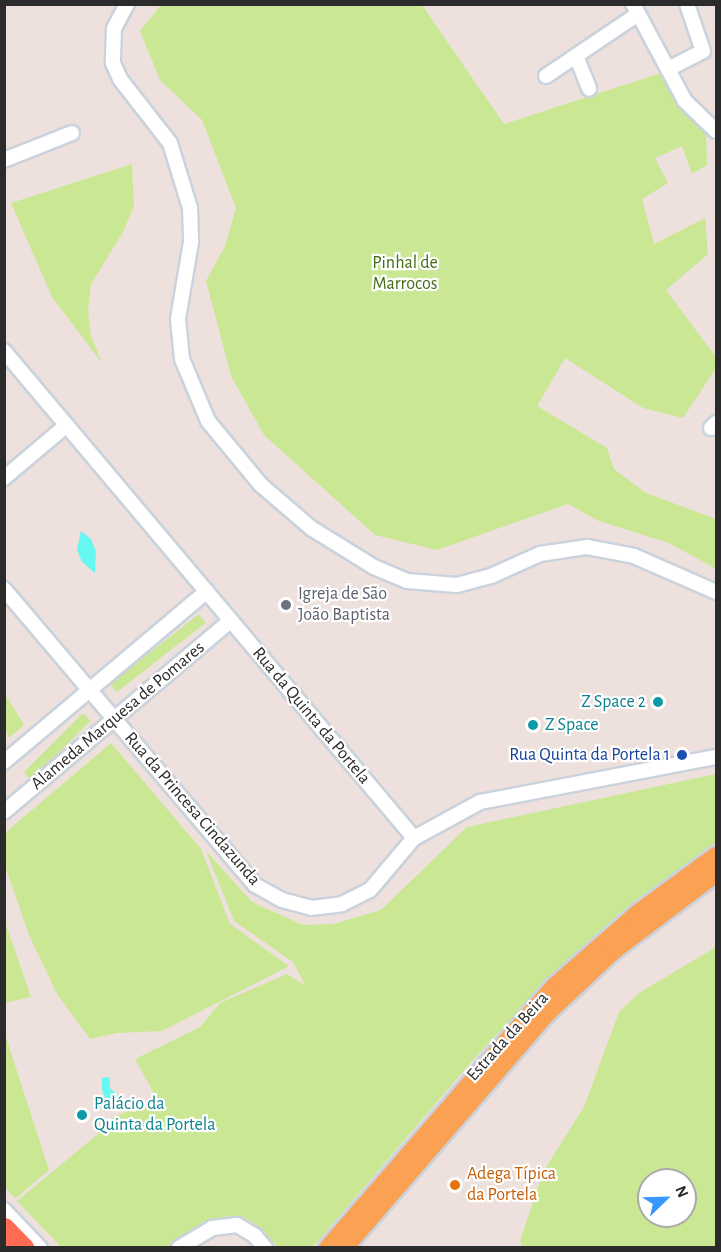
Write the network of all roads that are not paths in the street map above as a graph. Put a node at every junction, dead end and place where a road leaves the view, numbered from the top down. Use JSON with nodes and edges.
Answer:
{"nodes":[{"id":1,"x":127,"y":4,"type":"edge"},
{"id":2,"x":687,"y":4,"type":"edge"},
{"id":3,"x":636,"y":9,"type":"edge"},
{"id":4,"x":576,"y":56,"type":"junction"},
{"id":5,"x":668,"y":69,"type":"junction"},
{"id":6,"x":546,"y":76,"type":"dead end"},
{"id":7,"x":589,"y":89,"type":"dead end"},
{"id":8,"x":717,"y":131,"type":"edge"},
{"id":9,"x":72,"y":133,"type":"dead end"},
{"id":10,"x":4,"y":160,"type":"edge"},
{"id":11,"x":4,"y":351,"type":"edge"},
{"id":12,"x":67,"y":425,"type":"junction"},
{"id":13,"x":4,"y":478,"type":"edge"},
{"id":14,"x":4,"y":589,"type":"edge"},
{"id":15,"x":207,"y":591,"type":"junction"},
{"id":16,"x":717,"y":592,"type":"edge"},
{"id":17,"x":231,"y":620,"type":"junction"},
{"id":18,"x":90,"y":690,"type":"junction"},
{"id":19,"x":114,"y":719,"type":"junction"},
{"id":20,"x":717,"y":757,"type":"edge"},
{"id":21,"x":4,"y":762,"type":"edge"},
{"id":22,"x":4,"y":812,"type":"edge"},
{"id":23,"x":414,"y":838,"type":"junction"},
{"id":24,"x":717,"y":856,"type":"edge"},
{"id":25,"x":717,"y":873,"type":"edge"},
{"id":26,"x":4,"y":1210,"type":"edge"},
{"id":27,"x":4,"y":1228,"type":"edge"},
{"id":28,"x":22,"y":1248,"type":"edge"},
{"id":29,"x":40,"y":1248,"type":"edge"},
{"id":30,"x":179,"y":1248,"type":"edge"},
{"id":31,"x":264,"y":1248,"type":"edge"},
{"id":32,"x":328,"y":1248,"type":"edge"},
{"id":33,"x":344,"y":1248,"type":"edge"}],
"edges":[{"from":1,"to":16,"type":"street"},
{"from":2,"to":5,"type":"street"},
{"from":3,"to":4,"type":"street"},
{"from":3,"to":5,"type":"street"},
{"from":4,"to":6,"type":"street"},
{"from":4,"to":7,"type":"street"},
{"from":5,"to":8,"type":"street"},
{"from":9,"to":10,"type":"street"},
{"from":11,"to":12,"type":"street","name":"Rua da Quinta da Portela"},
{"from":12,"to":13,"type":"street"},
{"from":12,"to":15,"type":"street","name":"Rua da Quinta da Portela"},
{"from":14,"to":18,"type":"street","name":"Rua da Princesa Cindazunda"},
{"from":15,"to":17,"type":"street","name":"Rua da Quinta da Portela"},
{"from":15,"to":18,"type":"street","name":"Alameda Marquesa de Pomares"},
{"from":17,"to":19,"type":"street","name":"Alameda Marquesa de Pomares"},
{"from":17,"to":23,"type":"street","name":"Rua da Quinta da Portela"},
{"from":18,"to":19,"type":"street","name":"Rua da Princesa Cindazunda"},
{"from":18,"to":21,"type":"street","name":"Alameda Marquesa de Pomares"},
{"from":19,"to":22,"type":"street","name":"Alameda Marquesa de Pomares"},
{"from":19,"to":23,"type":"street","name":"Rua da Princesa Cindazunda"},
{"from":20,"to":23,"type":"street"},
{"from":24,"to":32,"type":"main road","name":"Estrada da Beira"},
{"from":25,"to":33,"type":"main road","name":"Estrada da Beira"},
{"from":26,"to":29,"type":"street"},
{"from":27,"to":28,"type":"highway"},
{"from":30,"to":31,"type":"street"}]}
